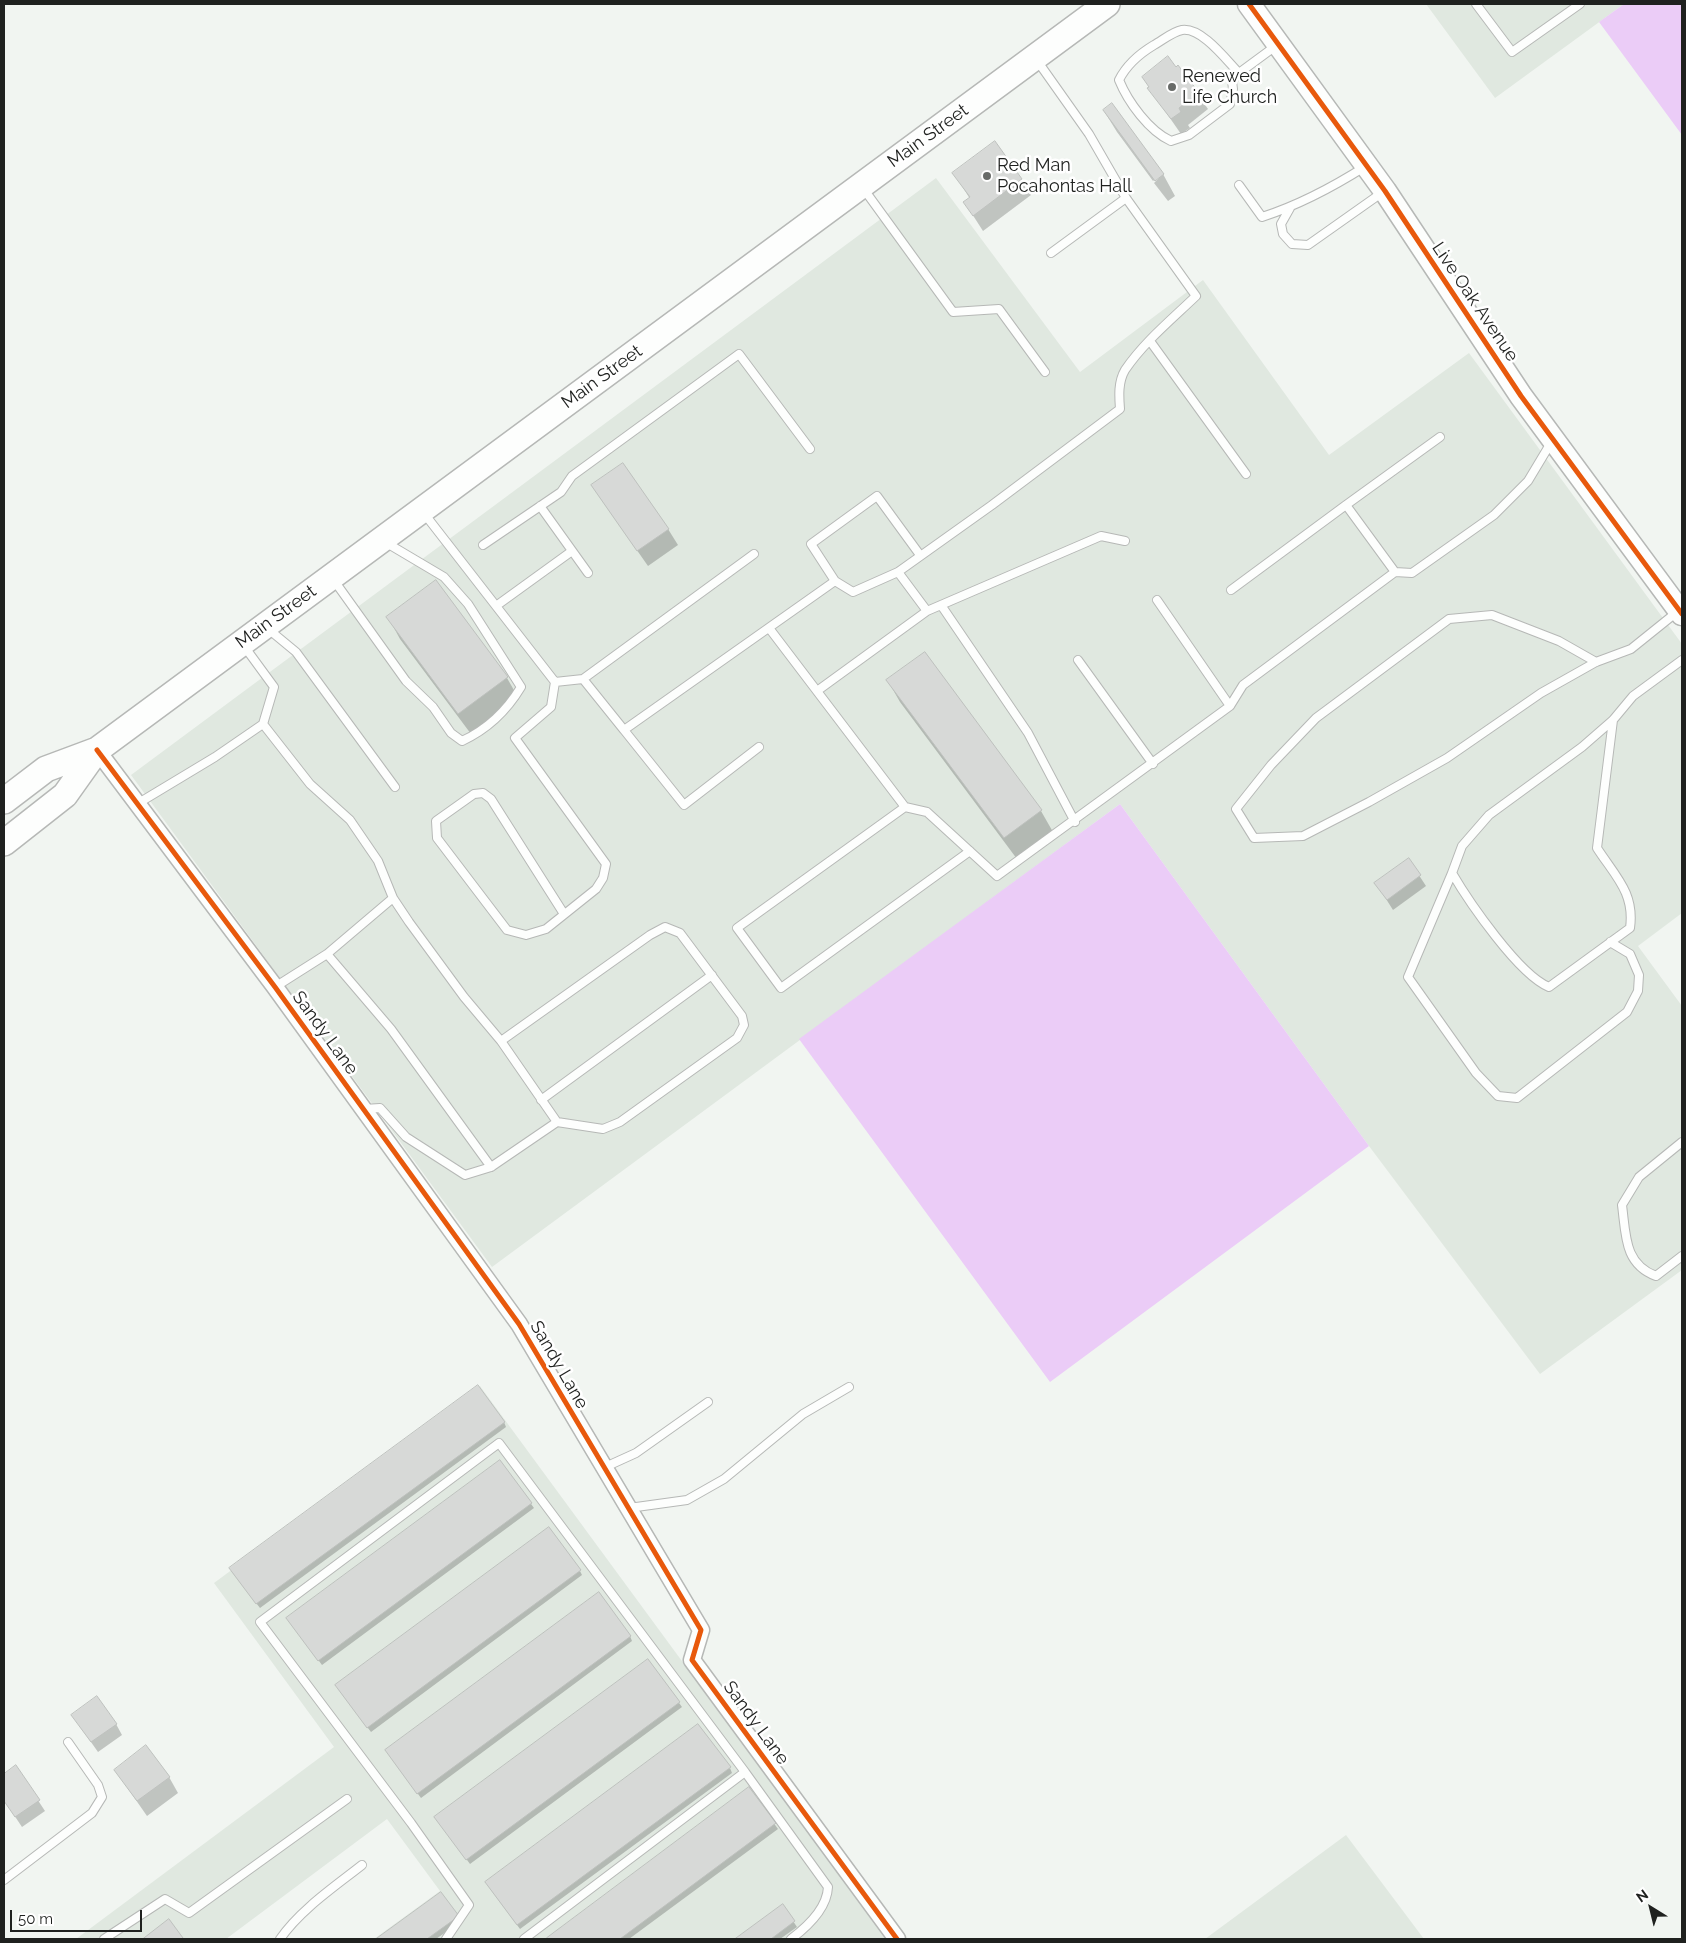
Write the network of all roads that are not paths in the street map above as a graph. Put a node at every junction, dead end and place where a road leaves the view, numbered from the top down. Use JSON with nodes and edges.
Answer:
{"nodes":[{"id":1,"x":1107,"y":4,"type":"edge"},
{"id":2,"x":1249,"y":4,"type":"edge"},
{"id":3,"x":1478,"y":4,"type":"edge"},
{"id":4,"x":1580,"y":4,"type":"edge"},
{"id":5,"x":1278,"y":44,"type":"junction"},
{"id":6,"x":1035,"y":57,"type":"junction"},
{"id":7,"x":1240,"y":73,"type":"junction"},
{"id":8,"x":1366,"y":166,"type":"junction"},
{"id":9,"x":1239,"y":185,"type":"dead end"},
{"id":10,"x":861,"y":186,"type":"junction"},
{"id":11,"x":1385,"y":191,"type":"junction"},
{"id":12,"x":1126,"y":198,"type":"junction"},
{"id":13,"x":1290,"y":208,"type":"junction"},
{"id":14,"x":1051,"y":253,"type":"dead end"},
{"id":15,"x":1150,"y":341,"type":"junction"},
{"id":16,"x":1045,"y":372,"type":"dead end"},
{"id":17,"x":1440,"y":437,"type":"dead end"},
{"id":18,"x":1553,"y":439,"type":"junction"},
{"id":19,"x":810,"y":449,"type":"dead end"},
{"id":20,"x":1246,"y":474,"type":"dead end"},
{"id":21,"x":1346,"y":505,"type":"junction"},
{"id":22,"x":540,"y":506,"type":"junction"},
{"id":23,"x":422,"y":510,"type":"junction"},
{"id":24,"x":381,"y":540,"type":"junction"},
{"id":25,"x":1125,"y":541,"type":"dead end"},
{"id":26,"x":483,"y":545,"type":"dead end"},
{"id":27,"x":572,"y":551,"type":"junction"},
{"id":28,"x":754,"y":554,"type":"dead end"},
{"id":29,"x":920,"y":555,"type":"junction"},
{"id":30,"x":898,"y":572,"type":"junction"},
{"id":31,"x":1395,"y":572,"type":"junction"},
{"id":32,"x":588,"y":573,"type":"dead end"},
{"id":33,"x":331,"y":576,"type":"junction"},
{"id":34,"x":835,"y":581,"type":"junction"},
{"id":35,"x":1231,"y":590,"type":"dead end"},
{"id":36,"x":1157,"y":600,"type":"dead end"},
{"id":37,"x":941,"y":605,"type":"junction"},
{"id":38,"x":496,"y":606,"type":"junction"},
{"id":39,"x":927,"y":611,"type":"junction"},
{"id":40,"x":1681,"y":612,"type":"edge"},
{"id":41,"x":264,"y":626,"type":"junction"},
{"id":42,"x":769,"y":628,"type":"junction"},
{"id":43,"x":242,"y":642,"type":"junction"},
{"id":44,"x":1078,"y":660,"type":"dead end"},
{"id":45,"x":1682,"y":660,"type":"edge"},
{"id":46,"x":1596,"y":662,"type":"junction"},
{"id":47,"x":584,"y":680,"type":"junction"},
{"id":48,"x":554,"y":682,"type":"junction"},
{"id":49,"x":817,"y":691,"type":"junction"},
{"id":50,"x":1230,"y":706,"type":"junction"},
{"id":51,"x":1613,"y":720,"type":"junction"},
{"id":52,"x":263,"y":724,"type":"junction"},
{"id":53,"x":624,"y":730,"type":"junction"},
{"id":54,"x":759,"y":747,"type":"dead end"},
{"id":55,"x":97,"y":750,"type":"junction"},
{"id":56,"x":1153,"y":764,"type":"junction"},
{"id":57,"x":395,"y":787,"type":"dead end"},
{"id":58,"x":4,"y":801,"type":"edge"},
{"id":59,"x":137,"y":804,"type":"junction"},
{"id":60,"x":905,"y":807,"type":"junction"},
{"id":61,"x":1074,"y":822,"type":"junction"},
{"id":62,"x":4,"y":843,"type":"edge"},
{"id":63,"x":970,"y":851,"type":"junction"},
{"id":64,"x":1452,"y":873,"type":"junction"},
{"id":65,"x":393,"y":898,"type":"junction"},
{"id":66,"x":564,"y":914,"type":"junction"},
{"id":67,"x":1610,"y":942,"type":"junction"},
{"id":68,"x":327,"y":954,"type":"junction"},
{"id":69,"x":712,"y":975,"type":"junction"},
{"id":70,"x":275,"y":987,"type":"junction"},
{"id":71,"x":501,"y":1041,"type":"junction"},
{"id":72,"x":541,"y":1100,"type":"junction"},
{"id":73,"x":364,"y":1109,"type":"junction"},
{"id":74,"x":557,"y":1122,"type":"junction"},
{"id":75,"x":1682,"y":1142,"type":"edge"},
{"id":76,"x":491,"y":1167,"type":"junction"},
{"id":77,"x":1682,"y":1256,"type":"edge"},
{"id":78,"x":849,"y":1387,"type":"dead end"},
{"id":79,"x":708,"y":1402,"type":"dead end"},
{"id":80,"x":603,"y":1468,"type":"junction"},
{"id":81,"x":627,"y":1508,"type":"junction"},
{"id":82,"x":68,"y":1742,"type":"dead end"},
{"id":83,"x":745,"y":1772,"type":"junction"},
{"id":84,"x":347,"y":1799,"type":"dead end"},
{"id":85,"x":362,"y":1865,"type":"dead end"},
{"id":86,"x":4,"y":1880,"type":"edge"},
{"id":87,"x":104,"y":1939,"type":"edge"},
{"id":88,"x":280,"y":1939,"type":"edge"},
{"id":89,"x":446,"y":1939,"type":"edge"},
{"id":90,"x":524,"y":1939,"type":"edge"},
{"id":91,"x":790,"y":1939,"type":"edge"},
{"id":92,"x":897,"y":1939,"type":"edge"}],
"edges":[{"from":1,"to":6,"type":"main road","name":"Main Street"},
{"from":2,"to":5,"type":"street","name":"Live Oak Avenue"},
{"from":3,"to":4,"type":"lane"},
{"from":5,"to":7,"type":"lane"},
{"from":5,"to":8,"type":"street","name":"Live Oak Avenue"},
{"from":6,"to":10,"type":"main road","name":"Main Street"},
{"from":6,"to":12,"type":"lane"},
{"from":7,"to":7,"type":"lane"},
{"from":8,"to":11,"type":"street","name":"Live Oak Avenue"},
{"from":8,"to":13,"type":"lane"},
{"from":9,"to":13,"type":"lane"},
{"from":10,"to":16,"type":"lane"},
{"from":10,"to":23,"type":"main road","name":"Main Street"},
{"from":11,"to":13,"type":"lane"},
{"from":11,"to":18,"type":"street","name":"Live Oak Avenue"},
{"from":12,"to":14,"type":"lane"},
{"from":12,"to":15,"type":"lane"},
{"from":15,"to":20,"type":"lane"},
{"from":15,"to":29,"type":"lane"},
{"from":17,"to":21,"type":"lane"},
{"from":18,"to":31,"type":"lane"},
{"from":18,"to":40,"type":"street","name":"Live Oak Avenue"},
{"from":19,"to":22,"type":"lane"},
{"from":21,"to":31,"type":"lane"},
{"from":21,"to":35,"type":"lane"},
{"from":22,"to":26,"type":"lane"},
{"from":22,"to":27,"type":"lane"},
{"from":23,"to":24,"type":"main road","name":"Main Street"},
{"from":23,"to":38,"type":"lane"},
{"from":24,"to":33,"type":"main road","name":"Main Street"},
{"from":24,"to":33,"type":"lane"},
{"from":25,"to":37,"type":"lane"},
{"from":27,"to":32,"type":"lane"},
{"from":27,"to":38,"type":"lane"},
{"from":28,"to":47,"type":"lane"},
{"from":29,"to":30,"type":"lane"},
{"from":29,"to":34,"type":"lane"},
{"from":30,"to":34,"type":"lane"},
{"from":30,"to":39,"type":"lane"},
{"from":31,"to":50,"type":"lane"},
{"from":33,"to":41,"type":"main road","name":"Main Street"},
{"from":34,"to":42,"type":"lane"},
{"from":36,"to":50,"type":"lane"},
{"from":37,"to":39,"type":"lane"},
{"from":37,"to":61,"type":"lane"},
{"from":38,"to":48,"type":"lane"},
{"from":39,"to":49,"type":"lane"},
{"from":40,"to":46,"type":"lane"},
{"from":41,"to":43,"type":"main road","name":"Main Street"},
{"from":41,"to":57,"type":"lane"},
{"from":42,"to":49,"type":"lane"},
{"from":42,"to":53,"type":"lane"},
{"from":43,"to":52,"type":"lane"},
{"from":43,"to":55,"type":"main road","name":"Main Street"},
{"from":44,"to":56,"type":"lane"},
{"from":45,"to":51,"type":"lane"},
{"from":46,"to":46,"type":"lane"},
{"from":47,"to":48,"type":"lane"},
{"from":47,"to":53,"type":"lane"},
{"from":48,"to":66,"type":"lane"},
{"from":49,"to":60,"type":"lane"},
{"from":50,"to":56,"type":"lane"},
{"from":51,"to":64,"type":"lane"},
{"from":51,"to":67,"type":"lane"},
{"from":52,"to":59,"type":"lane"},
{"from":52,"to":65,"type":"lane"},
{"from":53,"to":54,"type":"lane"},
{"from":55,"to":58,"type":"main road","name":"Main Street"},
{"from":55,"to":59,"type":"street","name":"Sandy Lane"},
{"from":55,"to":62,"type":"main road","name":"Main Street"},
{"from":56,"to":61,"type":"lane"},
{"from":59,"to":70,"type":"street","name":"Sandy Lane"},
{"from":60,"to":63,"type":"lane"},
{"from":60,"to":63,"type":"lane"},
{"from":61,"to":63,"type":"lane"},
{"from":64,"to":67,"type":"lane"},
{"from":64,"to":67,"type":"lane"},
{"from":65,"to":68,"type":"lane"},
{"from":65,"to":71,"type":"lane"},
{"from":66,"to":66,"type":"lane"},
{"from":68,"to":70,"type":"lane"},
{"from":68,"to":76,"type":"lane"},
{"from":69,"to":71,"type":"lane"},
{"from":69,"to":72,"type":"lane"},
{"from":69,"to":74,"type":"lane"},
{"from":70,"to":73,"type":"street","name":"Sandy Lane"},
{"from":71,"to":72,"type":"lane"},
{"from":72,"to":74,"type":"lane"},
{"from":73,"to":76,"type":"lane"},
{"from":73,"to":80,"type":"street","name":"Sandy Lane"},
{"from":74,"to":76,"type":"lane"},
{"from":75,"to":77,"type":"lane"},
{"from":78,"to":81,"type":"lane"},
{"from":79,"to":80,"type":"lane"},
{"from":80,"to":81,"type":"street","name":"Sandy Lane"},
{"from":81,"to":92,"type":"street","name":"Sandy Lane"},
{"from":82,"to":86,"type":"lane"},
{"from":83,"to":89,"type":"lane"},
{"from":83,"to":90,"type":"lane"},
{"from":83,"to":91,"type":"lane"},
{"from":84,"to":87,"type":"lane"},
{"from":85,"to":88,"type":"lane"}]}
